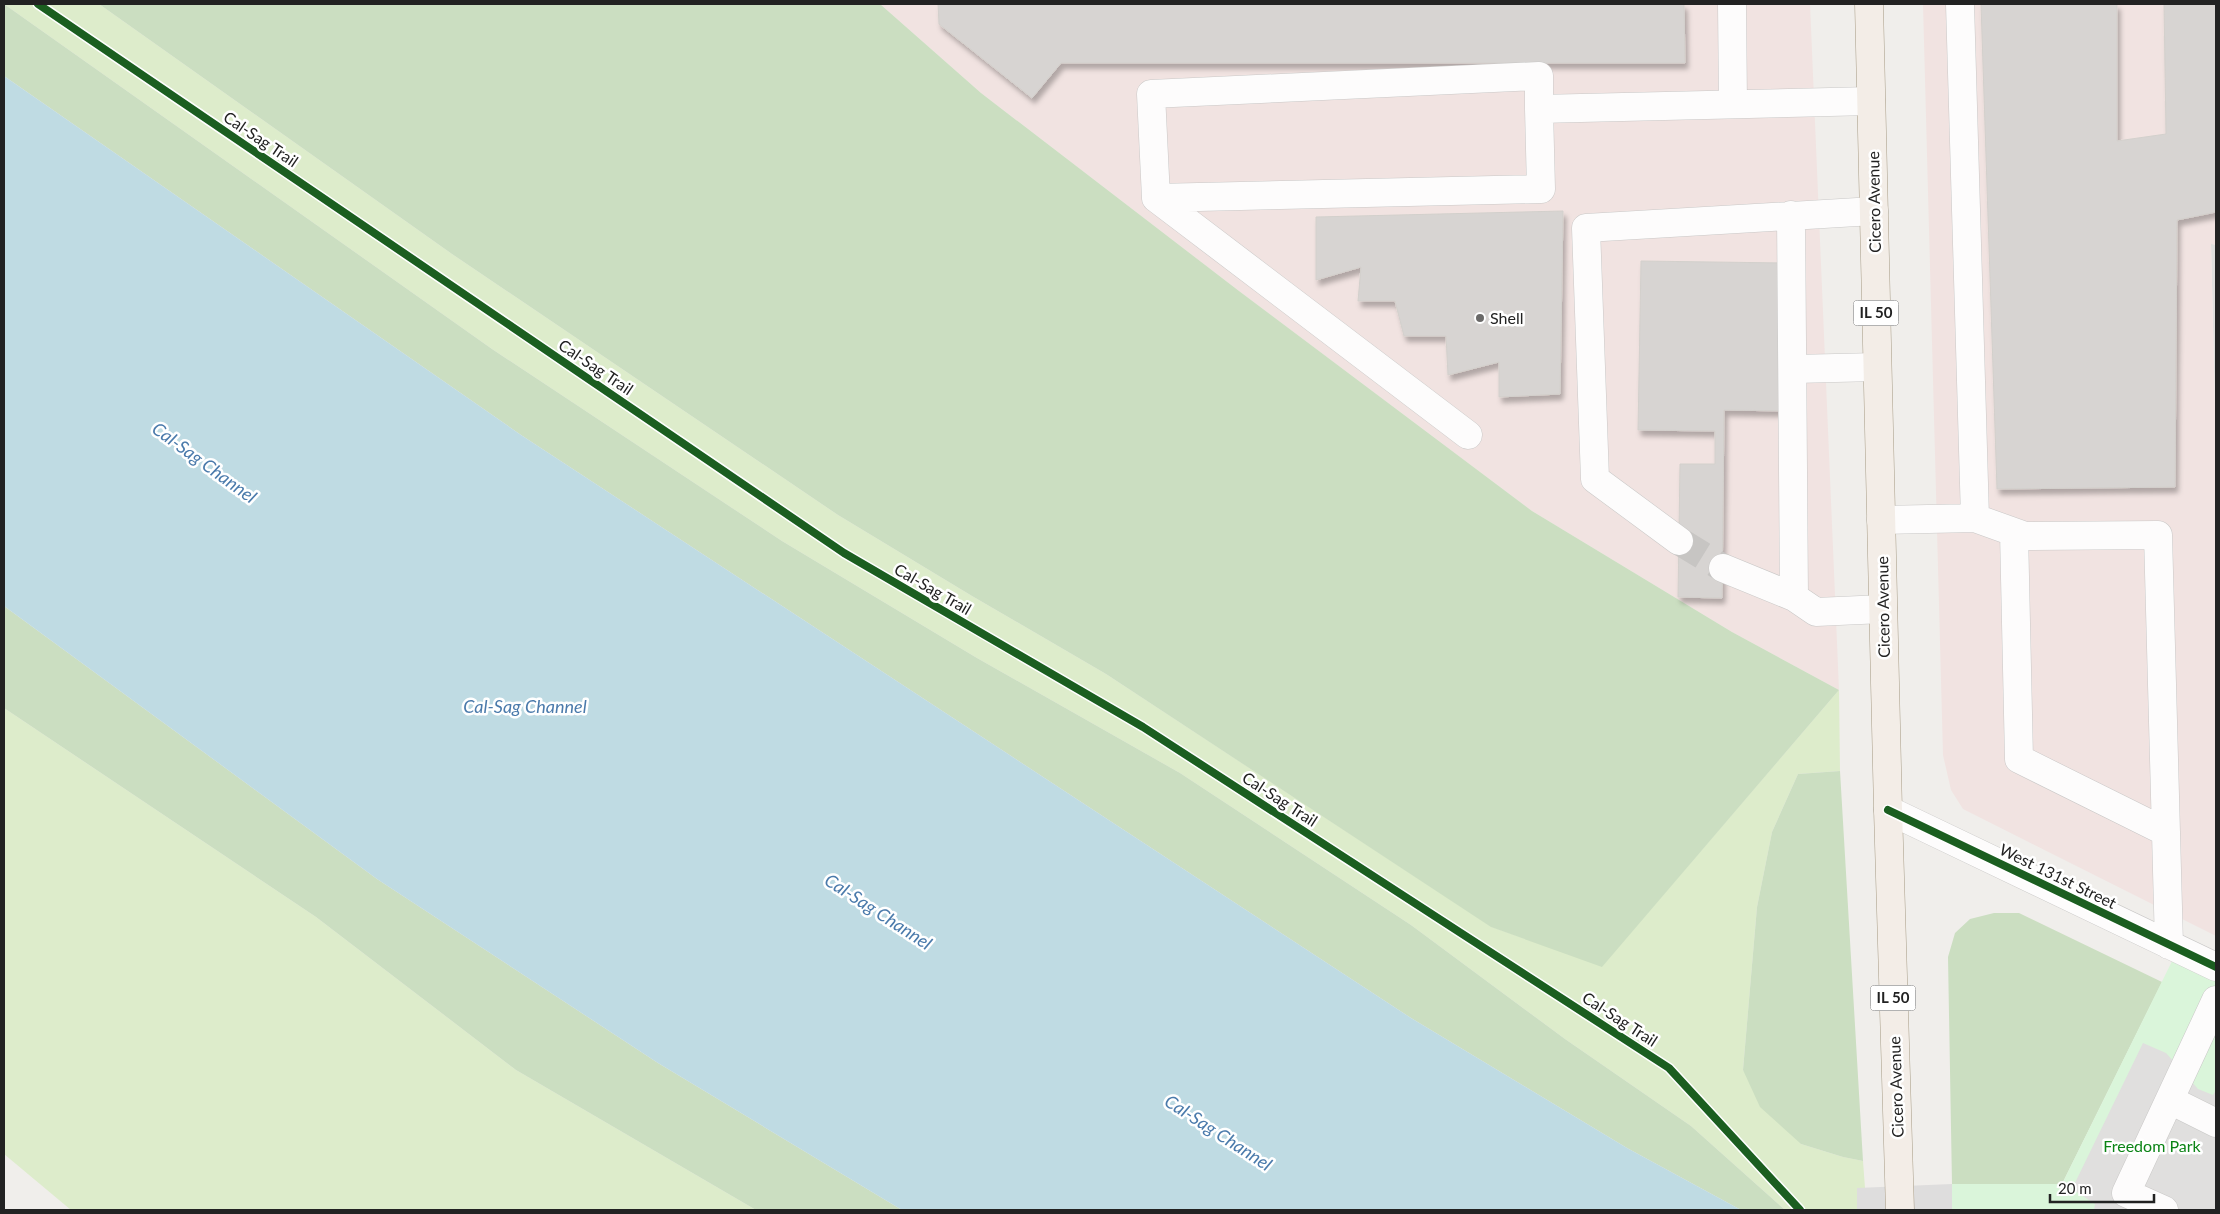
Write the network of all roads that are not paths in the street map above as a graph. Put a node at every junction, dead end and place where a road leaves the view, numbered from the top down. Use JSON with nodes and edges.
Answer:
{"nodes":[{"id":1,"x":1732,"y":4,"type":"edge"},
{"id":2,"x":1869,"y":4,"type":"edge"},
{"id":3,"x":1960,"y":4,"type":"edge"},
{"id":4,"x":1871,"y":100,"type":"junction"},
{"id":5,"x":1733,"y":104,"type":"junction"},
{"id":6,"x":1539,"y":109,"type":"junction"},
{"id":7,"x":1156,"y":198,"type":"junction"},
{"id":8,"x":1874,"y":211,"type":"junction"},
{"id":9,"x":1791,"y":216,"type":"junction"},
{"id":10,"x":1877,"y":367,"type":"junction"},
{"id":11,"x":1794,"y":369,"type":"junction"},
{"id":12,"x":1468,"y":435,"type":"dead end"},
{"id":13,"x":1975,"y":518,"type":"junction"},
{"id":14,"x":1881,"y":520,"type":"junction"},
{"id":15,"x":2014,"y":532,"type":"junction"},
{"id":16,"x":1679,"y":541,"type":"tunnel mouth"},
{"id":17,"x":1722,"y":568,"type":"tunnel mouth"},
{"id":18,"x":1794,"y":597,"type":"junction"},
{"id":19,"x":1883,"y":609,"type":"junction"},
{"id":20,"x":1888,"y":810,"type":"junction"},
{"id":21,"x":2166,"y":832,"type":"junction"},
{"id":22,"x":2169,"y":945,"type":"junction"},
{"id":23,"x":2216,"y":967,"type":"edge"},
{"id":24,"x":2216,"y":1000,"type":"edge"},
{"id":25,"x":2170,"y":1100,"type":"junction"},
{"id":26,"x":2216,"y":1122,"type":"edge"},
{"id":27,"x":1899,"y":1198,"type":"edge"},
{"id":28,"x":2164,"y":1210,"type":"edge"}],
"edges":[{"from":1,"to":5,"type":"street"},
{"from":2,"to":4,"type":"main road","name":"Cicero Avenue","number":"IL 50"},
{"from":3,"to":13,"type":"street"},
{"from":4,"to":5,"type":"street"},
{"from":4,"to":8,"type":"main road","name":"Cicero Avenue","number":"IL 50"},
{"from":5,"to":6,"type":"street"},
{"from":6,"to":7,"type":"street"},
{"from":6,"to":7,"type":"street"},
{"from":7,"to":12,"type":"street"},
{"from":8,"to":9,"type":"street"},
{"from":8,"to":10,"type":"main road","name":"Cicero Avenue","number":"IL 50"},
{"from":9,"to":11,"type":"street"},
{"from":9,"to":16,"type":"street"},
{"from":10,"to":11,"type":"street"},
{"from":10,"to":14,"type":"main road","name":"Cicero Avenue","number":"IL 50"},
{"from":11,"to":18,"type":"street"},
{"from":13,"to":14,"type":"street"},
{"from":13,"to":15,"type":"street"},
{"from":14,"to":19,"type":"main road","name":"Cicero Avenue","number":"IL 50"},
{"from":15,"to":21,"type":"street"},
{"from":15,"to":21,"type":"street"},
{"from":17,"to":18,"type":"street"},
{"from":18,"to":19,"type":"street"},
{"from":19,"to":20,"type":"main road","name":"Cicero Avenue","number":"IL 50"},
{"from":20,"to":22,"type":"street","name":"West 131st Street"},
{"from":20,"to":27,"type":"main road","name":"Cicero Avenue","number":"IL 50"},
{"from":21,"to":22,"type":"street"},
{"from":22,"to":23,"type":"street","name":"West 131st Street"},
{"from":24,"to":25,"type":"street"},
{"from":25,"to":26,"type":"street"},
{"from":25,"to":28,"type":"street"}]}
